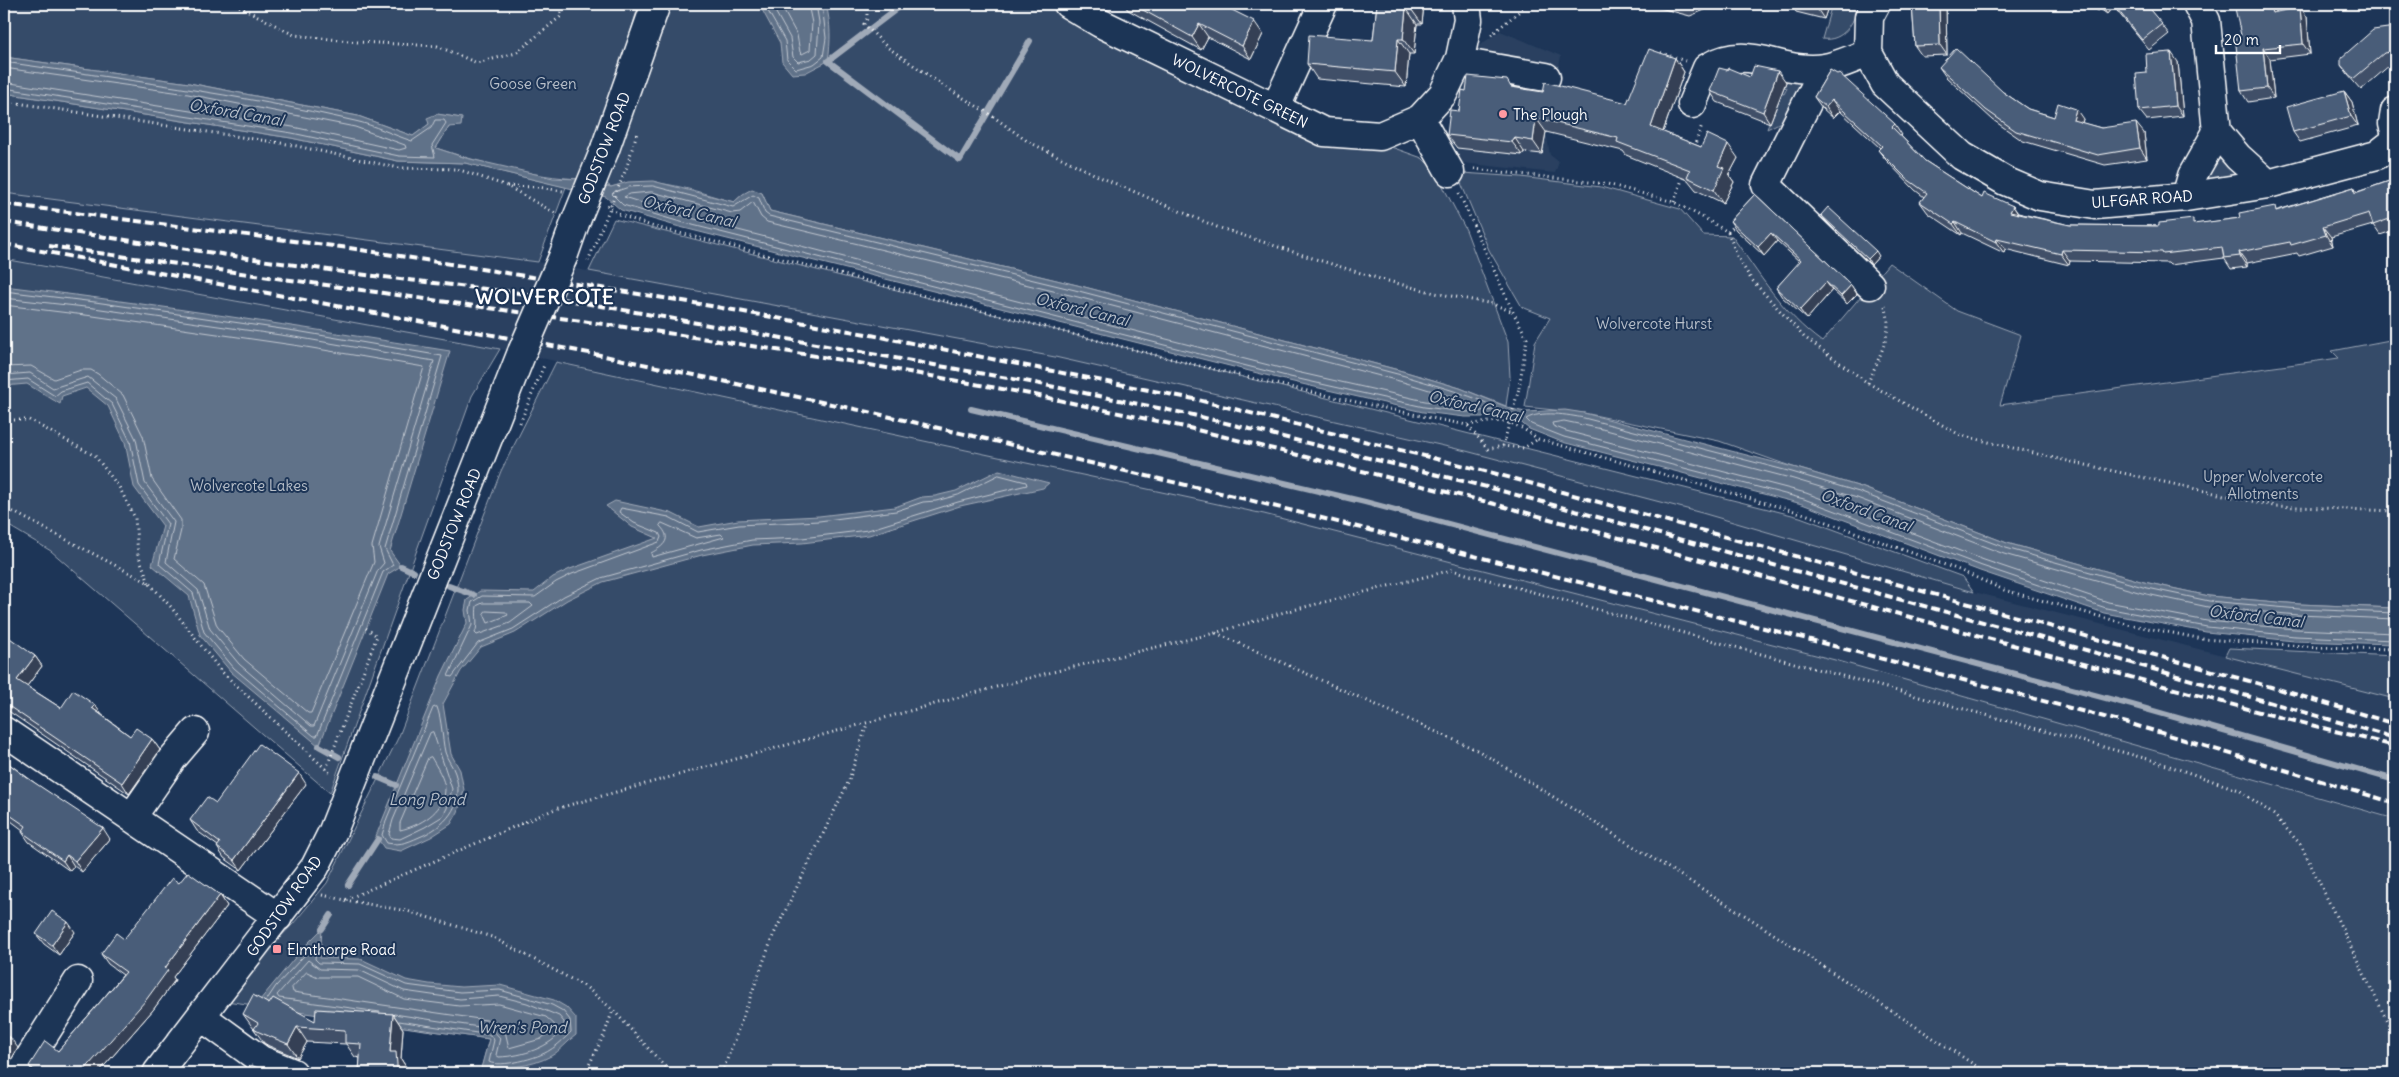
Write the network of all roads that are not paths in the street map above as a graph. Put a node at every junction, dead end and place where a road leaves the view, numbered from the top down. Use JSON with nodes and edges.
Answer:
{"nodes":[{"id":1,"x":656,"y":4,"type":"edge"},
{"id":2,"x":1068,"y":4,"type":"edge"},
{"id":3,"x":1323,"y":4,"type":"edge"},
{"id":4,"x":1466,"y":4,"type":"edge"},
{"id":5,"x":1876,"y":4,"type":"edge"},
{"id":6,"x":2197,"y":4,"type":"edge"},
{"id":7,"x":1868,"y":53,"type":"junction"},
{"id":8,"x":1460,"y":60,"type":"junction"},
{"id":9,"x":1824,"y":68,"type":"junction"},
{"id":10,"x":1546,"y":77,"type":"dead end"},
{"id":11,"x":1692,"y":104,"type":"road end"},
{"id":12,"x":1276,"y":107,"type":"junction"},
{"id":13,"x":2395,"y":111,"type":"edge"},
{"id":14,"x":1420,"y":119,"type":"junction"},
{"id":15,"x":2395,"y":131,"type":"edge"},
{"id":16,"x":2217,"y":132,"type":"junction"},
{"id":17,"x":2395,"y":141,"type":"edge"},
{"id":18,"x":1448,"y":169,"type":"road end"},
{"id":19,"x":2268,"y":184,"type":"junction"},
{"id":20,"x":2186,"y":197,"type":"junction"},
{"id":21,"x":1870,"y":285,"type":"road end"},
{"id":22,"x":4,"y":731,"type":"edge"},
{"id":23,"x":195,"y":732,"type":"dead end"},
{"id":24,"x":132,"y":817,"type":"junction"},
{"id":25,"x":278,"y":917,"type":"junction"},
{"id":26,"x":78,"y":981,"type":"dead end"},
{"id":27,"x":202,"y":1018,"type":"junction"},
{"id":28,"x":20,"y":1073,"type":"edge"},
{"id":29,"x":157,"y":1073,"type":"edge"},
{"id":30,"x":293,"y":1073,"type":"edge"}],
"edges":[{"from":1,"to":25,"type":"street","name":"GODSTOW ROAD","bridge":true},
{"from":2,"to":12,"type":"street","name":"WOLVERCOTE GREEN"},
{"from":3,"to":12,"type":"street"},
{"from":4,"to":8,"type":"street"},
{"from":5,"to":7,"type":"street"},
{"from":6,"to":16,"type":"street"},
{"from":7,"to":9,"type":"street"},
{"from":7,"to":20,"type":"street","name":"ULFGAR ROAD"},
{"from":8,"to":10,"type":"street"},
{"from":8,"to":14,"type":"street"},
{"from":9,"to":11,"type":"street"},
{"from":9,"to":21,"type":"street"},
{"from":12,"to":14,"type":"street","name":"WOLVERCOTE GREEN"},
{"from":13,"to":15,"type":"street"},
{"from":14,"to":18,"type":"street"},
{"from":16,"to":19,"type":"street"},
{"from":16,"to":20,"type":"street"},
{"from":17,"to":19,"type":"street","name":"ULFGAR ROAD"},
{"from":19,"to":20,"type":"street","name":"ULFGAR ROAD"},
{"from":22,"to":24,"type":"street"},
{"from":23,"to":24,"type":"street"},
{"from":24,"to":25,"type":"street"},
{"from":25,"to":27,"type":"street","name":"GODSTOW ROAD"},
{"from":26,"to":28,"type":"street"},
{"from":27,"to":29,"type":"street","name":"GODSTOW ROAD"},
{"from":27,"to":30,"type":"street"}]}
